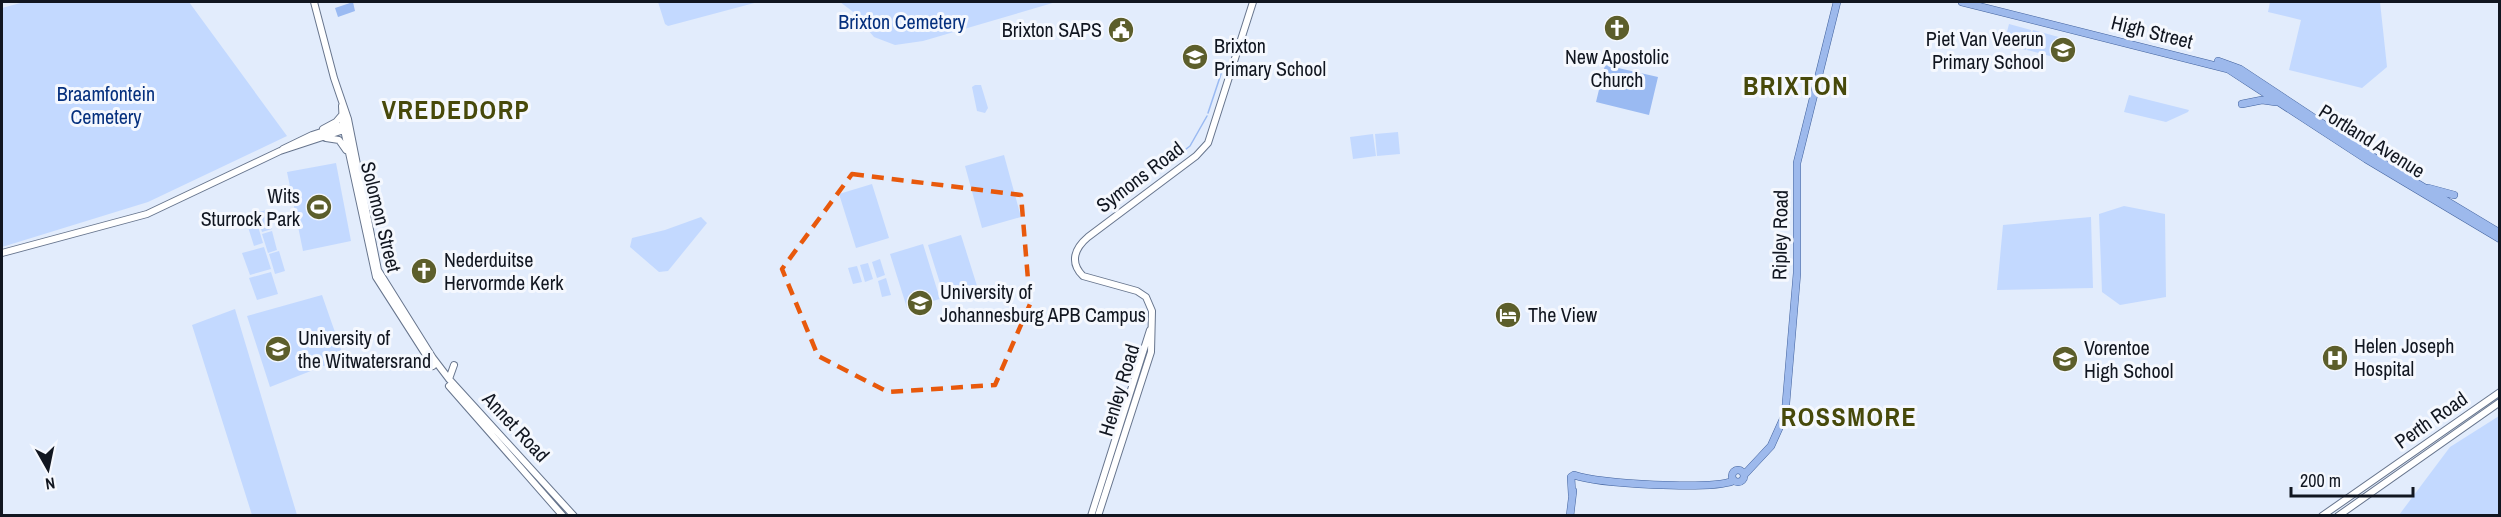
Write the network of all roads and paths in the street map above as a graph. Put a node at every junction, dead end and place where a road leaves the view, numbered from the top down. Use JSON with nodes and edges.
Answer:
{"nodes":[{"id":1,"x":314,"y":2,"type":"edge"},
{"id":2,"x":1253,"y":2,"type":"edge"},
{"id":3,"x":1837,"y":2,"type":"edge"},
{"id":4,"x":1962,"y":2,"type":"edge"},
{"id":5,"x":1978,"y":2,"type":"edge"},
{"id":6,"x":2229,"y":67,"type":"junction"},
{"id":7,"x":342,"y":102,"type":"junction"},
{"id":8,"x":2242,"y":104,"type":"dead end"},
{"id":9,"x":2294,"y":111,"type":"junction"},
{"id":10,"x":342,"y":115,"type":"junction"},
{"id":11,"x":347,"y":127,"type":"junction"},
{"id":12,"x":312,"y":135,"type":"junction"},
{"id":13,"x":302,"y":144,"type":"junction"},
{"id":14,"x":280,"y":151,"type":"junction"},
{"id":15,"x":350,"y":159,"type":"junction"},
{"id":16,"x":2422,"y":187,"type":"junction"},
{"id":17,"x":2454,"y":195,"type":"dead end"},
{"id":18,"x":2499,"y":233,"type":"edge"},
{"id":19,"x":2499,"y":239,"type":"edge"},
{"id":20,"x":2,"y":254,"type":"edge"},
{"id":21,"x":1151,"y":326,"type":"junction"},
{"id":22,"x":432,"y":361,"type":"junction"},
{"id":23,"x":454,"y":365,"type":"dead end"},
{"id":24,"x":449,"y":379,"type":"junction"},
{"id":25,"x":2499,"y":392,"type":"edge"},
{"id":26,"x":462,"y":397,"type":"junction"},
{"id":27,"x":2499,"y":402,"type":"edge"},
{"id":28,"x":485,"y":422,"type":"junction"},
{"id":29,"x":563,"y":516,"type":"edge"},
{"id":30,"x":574,"y":516,"type":"edge"},
{"id":31,"x":1090,"y":516,"type":"edge"},
{"id":32,"x":1098,"y":516,"type":"edge"},
{"id":33,"x":1570,"y":516,"type":"edge"},
{"id":34,"x":2322,"y":516,"type":"edge"},
{"id":35,"x":2338,"y":516,"type":"edge"}],
"edges":[{"from":1,"to":7,"type":"main road","name":"Solomon Street"},
{"from":2,"to":21,"type":"main road","name":"Symons Road"},
{"from":3,"to":33,"type":"main road","name":"Ripley Road"},
{"from":4,"to":6,"type":"main road","name":"High Street"},
{"from":5,"to":6,"type":"main road","name":"High Street"},
{"from":6,"to":9,"type":"main road","name":"Portland Avenue"},
{"from":6,"to":16,"type":"main road","name":"Portland Avenue"},
{"from":7,"to":10,"type":"main road","name":"Solomon Street"},
{"from":7,"to":11,"type":"main road","name":"Solomon Street"},
{"from":8,"to":9,"type":"main road"},
{"from":9,"to":19,"type":"main road","name":"Portland Avenue"},
{"from":10,"to":11,"type":"main road","name":"Solomon Street"},
{"from":10,"to":12,"type":"main road"},
{"from":11,"to":12,"type":"main road"},
{"from":11,"to":13,"type":"main road"},
{"from":11,"to":15,"type":"main road","name":"Solomon Street"},
{"from":11,"to":22,"type":"main road","name":"Solomon Street"},
{"from":12,"to":14,"type":"main road"},
{"from":13,"to":14,"type":"main road"},
{"from":13,"to":15,"type":"main road"},
{"from":14,"to":20,"type":"main road"},
{"from":15,"to":22,"type":"main road","name":"Solomon Street"},
{"from":16,"to":17,"type":"main road"},
{"from":16,"to":18,"type":"main road","name":"Portland Avenue"},
{"from":21,"to":31,"type":"main road","name":"Henley Road"},
{"from":21,"to":32,"type":"main road","name":"Henley Road"},
{"from":22,"to":24,"type":"main road","name":"Annet Road"},
{"from":22,"to":26,"type":"main road","name":"Annet Road"},
{"from":23,"to":24,"type":"main road"},
{"from":24,"to":26,"type":"main road","name":"Annet Road"},
{"from":25,"to":34,"type":"main road","name":"Perth Road"},
{"from":26,"to":28,"type":"main road","name":"Annet Road"},
{"from":27,"to":35,"type":"main road","name":"Perth Road"},
{"from":28,"to":29,"type":"main road","name":"Annet Road"},
{"from":28,"to":30,"type":"main road","name":"Annet Road"}]}
